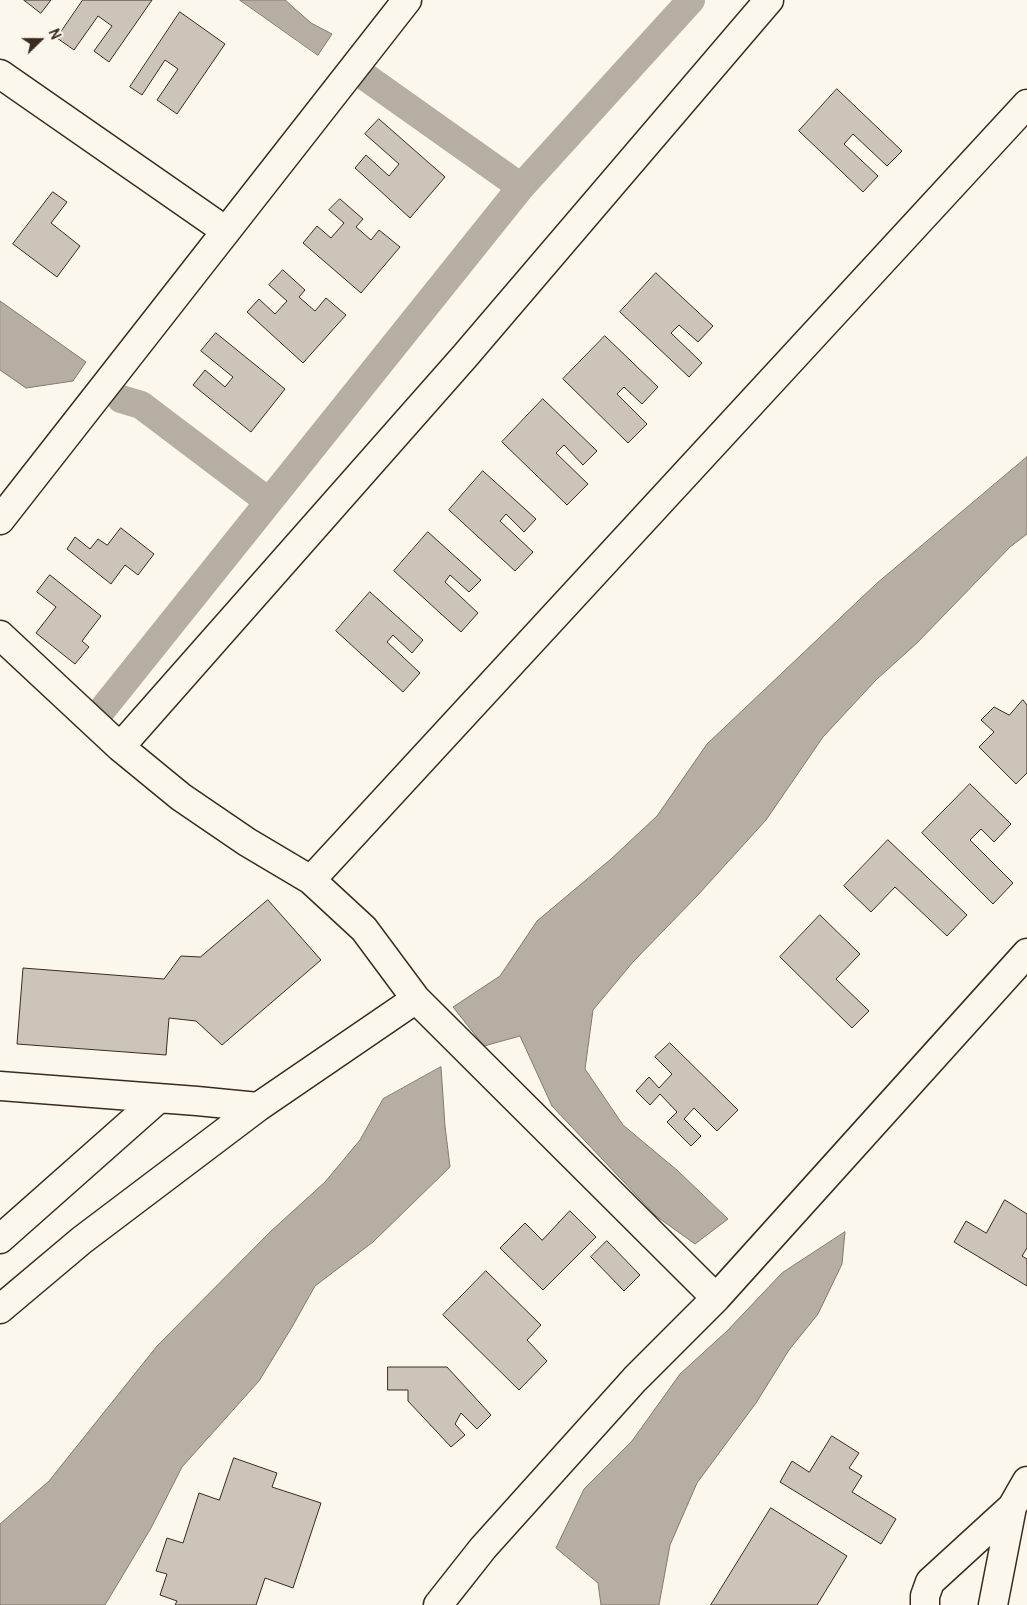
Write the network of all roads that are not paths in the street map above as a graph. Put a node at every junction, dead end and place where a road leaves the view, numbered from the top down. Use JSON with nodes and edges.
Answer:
{"nodes":[{"id":1,"x":407,"y":0,"type":"edge"},
{"id":2,"x":769,"y":0,"type":"edge"},
{"id":3,"x":0,"y":74,"type":"edge"},
{"id":4,"x":1027,"y":104,"type":"edge"},
{"id":5,"x":226,"y":230,"type":"junction"},
{"id":6,"x":0,"y":520,"type":"edge"},
{"id":7,"x":0,"y":635,"type":"edge"},
{"id":8,"x":120,"y":748,"type":"junction"},
{"id":9,"x":311,"y":880,"type":"junction"},
{"id":10,"x":1027,"y":953,"type":"edge"},
{"id":11,"x":416,"y":999,"type":"junction"},
{"id":12,"x":0,"y":1086,"type":"edge"},
{"id":13,"x":158,"y":1099,"type":"junction"},
{"id":14,"x":258,"y":1107,"type":"junction"},
{"id":15,"x":0,"y":1239,"type":"edge"},
{"id":16,"x":716,"y":1298,"type":"junction"},
{"id":17,"x":0,"y":1309,"type":"edge"},
{"id":18,"x":1027,"y":1481,"type":"edge"},
{"id":19,"x":1012,"y":1507,"type":"junction"},
{"id":20,"x":438,"y":1605,"type":"edge"},
{"id":21,"x":925,"y":1605,"type":"edge"},
{"id":22,"x":993,"y":1605,"type":"edge"}],
"edges":[{"from":1,"to":5,"type":"street"},
{"from":2,"to":8,"type":"street"},
{"from":3,"to":5,"type":"street"},
{"from":4,"to":9,"type":"street"},
{"from":5,"to":6,"type":"street"},
{"from":7,"to":8,"type":"street"},
{"from":8,"to":9,"type":"street"},
{"from":9,"to":11,"type":"street"},
{"from":10,"to":16,"type":"street"},
{"from":11,"to":14,"type":"street"},
{"from":11,"to":16,"type":"street"},
{"from":12,"to":13,"type":"street"},
{"from":13,"to":14,"type":"street"},
{"from":13,"to":15,"type":"street"},
{"from":14,"to":17,"type":"street"},
{"from":16,"to":20,"type":"street"},
{"from":18,"to":19,"type":"street"},
{"from":19,"to":21,"type":"street"},
{"from":19,"to":22,"type":"street"}]}
